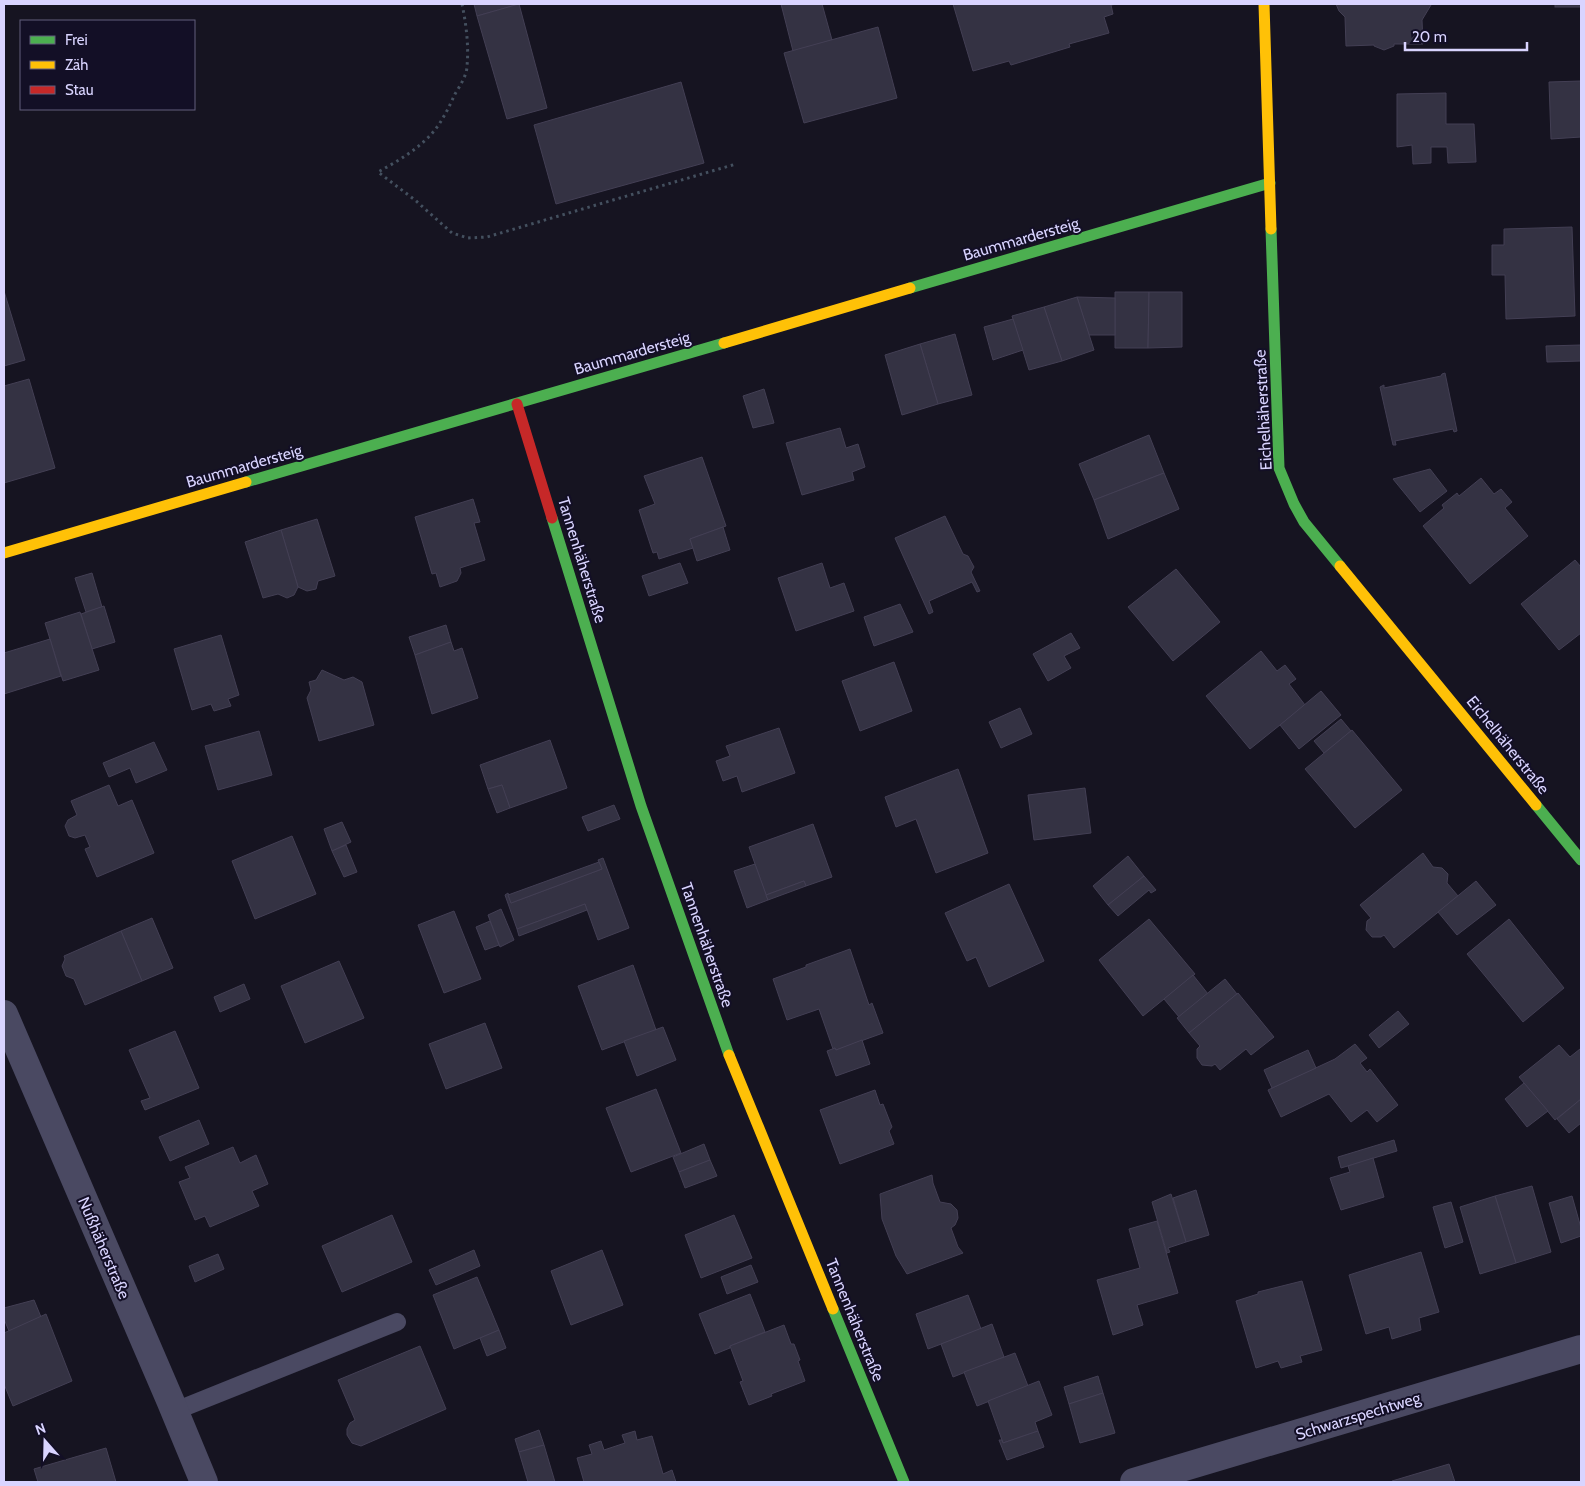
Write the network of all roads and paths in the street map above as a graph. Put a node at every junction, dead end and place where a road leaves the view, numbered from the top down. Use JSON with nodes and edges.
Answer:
{"nodes":[{"id":1,"x":462,"y":4,"type":"edge"},
{"id":2,"x":1264,"y":4,"type":"edge"},
{"id":3,"x":736,"y":164,"type":"dead end"},
{"id":4,"x":1270,"y":183,"type":"junction"},
{"id":5,"x":517,"y":404,"type":"junction"},
{"id":6,"x":4,"y":553,"type":"edge"},
{"id":7,"x":1581,"y":860,"type":"edge"},
{"id":8,"x":4,"y":1014,"type":"edge"},
{"id":9,"x":397,"y":1322,"type":"dead end"},
{"id":10,"x":1581,"y":1349,"type":"edge"},
{"id":11,"x":175,"y":1411,"type":"junction"},
{"id":12,"x":204,"y":1482,"type":"edge"},
{"id":13,"x":904,"y":1482,"type":"edge"},
{"id":14,"x":1134,"y":1482,"type":"edge"}],
"edges":[{"from":1,"to":3,"type":"path"},
{"from":2,"to":4,"type":"street","name":"Eichelhäherstraße"},
{"from":4,"to":5,"type":"street","name":"Baummardersteig"},
{"from":4,"to":7,"type":"street","name":"Eichelhäherstraße"},
{"from":5,"to":6,"type":"street","name":"Baummardersteig"},
{"from":5,"to":13,"type":"street","name":"Tannenhäherstraße"},
{"from":8,"to":11,"type":"street","name":"Nußhäherstraße"},
{"from":9,"to":11,"type":"lane"},
{"from":10,"to":14,"type":"street","name":"Schwarzspechtweg"},
{"from":11,"to":12,"type":"street","name":"Nußhäherstraße"}]}
